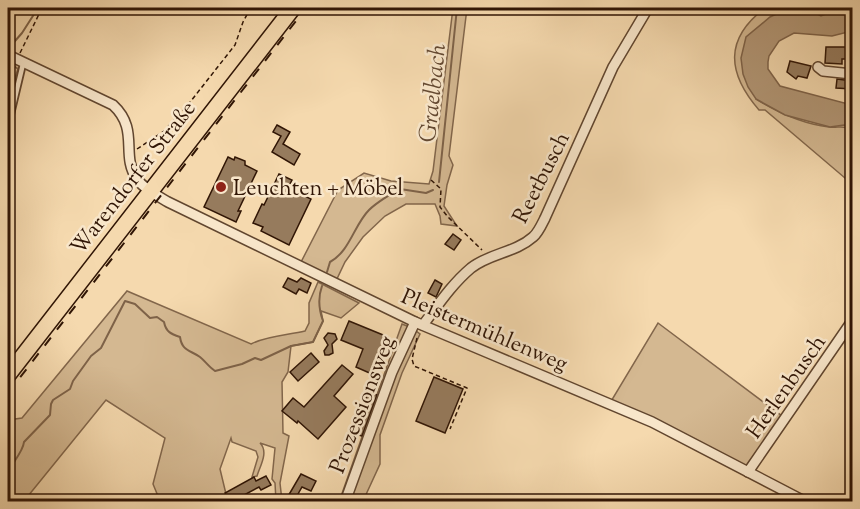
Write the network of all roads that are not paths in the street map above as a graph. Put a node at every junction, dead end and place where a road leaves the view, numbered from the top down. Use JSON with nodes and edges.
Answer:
{"nodes":[{"id":1,"x":293,"y":8,"type":"edge"},
{"id":2,"x":648,"y":8,"type":"edge"},
{"id":3,"x":8,"y":55,"type":"edge"},
{"id":4,"x":20,"y":61,"type":"junction"},
{"id":5,"x":818,"y":67,"type":"dead end"},
{"id":6,"x":852,"y":74,"type":"edge"},
{"id":7,"x":8,"y":127,"type":"edge"},
{"id":8,"x":150,"y":191,"type":"junction"},
{"id":9,"x":852,"y":321,"type":"edge"},
{"id":10,"x":417,"y":325,"type":"junction"},
{"id":11,"x":8,"y":375,"type":"edge"},
{"id":12,"x":748,"y":472,"type":"junction"},
{"id":13,"x":345,"y":501,"type":"edge"},
{"id":14,"x":806,"y":501,"type":"edge"}],
"edges":[{"from":1,"to":8,"type":"main road","name":"Warendorfer Straße"},
{"from":2,"to":10,"type":"street","name":"Reetbusch"},
{"from":3,"to":4,"type":"street"},
{"from":4,"to":7,"type":"lane"},
{"from":4,"to":8,"type":"street"},
{"from":5,"to":6,"type":"street"},
{"from":8,"to":10,"type":"street","name":"Pleistermühlenweg"},
{"from":8,"to":11,"type":"main road","name":"Warendorfer Straße"},
{"from":9,"to":12,"type":"street","name":"Herlenbusch"},
{"from":10,"to":12,"type":"street","name":"Pleistermühlenweg"},
{"from":10,"to":13,"type":"street","name":"Prozessionsweg"},
{"from":12,"to":14,"type":"street","name":"Pleistermühlenweg"}]}
